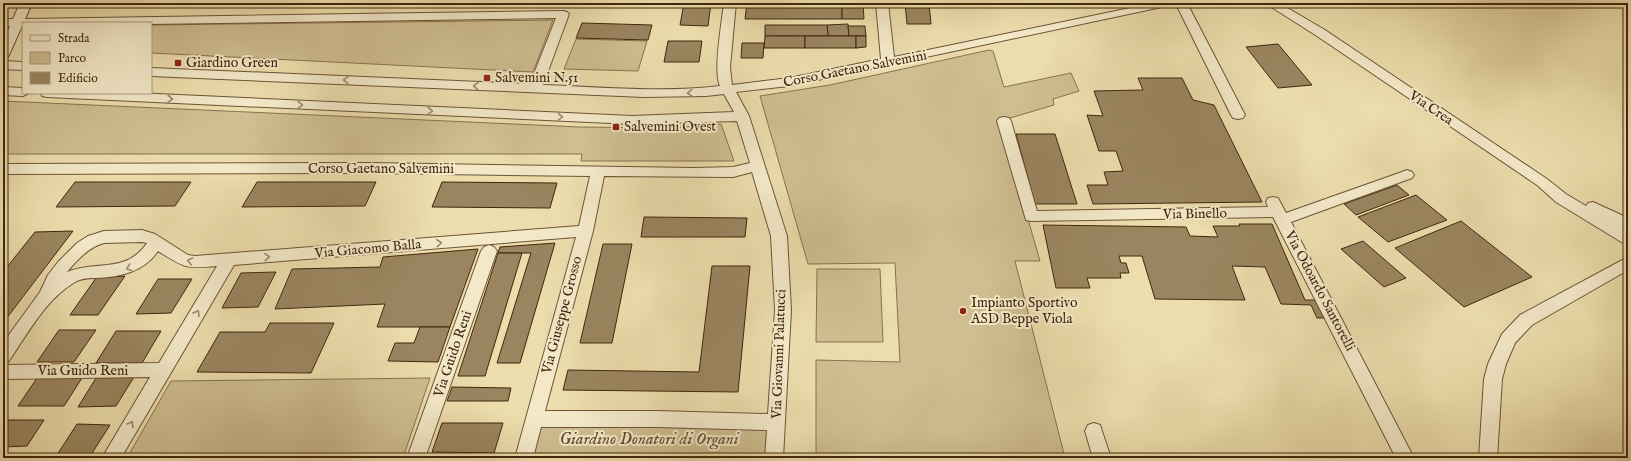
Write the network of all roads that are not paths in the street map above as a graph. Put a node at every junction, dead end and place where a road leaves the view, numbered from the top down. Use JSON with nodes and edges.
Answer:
{"nodes":[{"id":1,"x":26,"y":3,"type":"edge"},
{"id":2,"x":730,"y":3,"type":"edge"},
{"id":3,"x":882,"y":3,"type":"edge"},
{"id":4,"x":1171,"y":3,"type":"edge"},
{"id":5,"x":1181,"y":3,"type":"edge"},
{"id":6,"x":1271,"y":3,"type":"edge"},
{"id":7,"x":1283,"y":3,"type":"edge"},
{"id":8,"x":559,"y":8,"type":"edge"},
{"id":9,"x":17,"y":22,"type":"junction"},
{"id":10,"x":3,"y":23,"type":"edge"},
{"id":11,"x":1321,"y":33,"type":"junction"},
{"id":12,"x":3,"y":55,"type":"edge"},
{"id":13,"x":888,"y":63,"type":"junction"},
{"id":14,"x":3,"y":65,"type":"edge"},
{"id":15,"x":22,"y":66,"type":"edge"},
{"id":16,"x":152,"y":72,"type":"edge"},
{"id":17,"x":535,"y":89,"type":"junction"},
{"id":18,"x":729,"y":90,"type":"junction"},
{"id":19,"x":3,"y":91,"type":"edge"},
{"id":20,"x":22,"y":92,"type":"edge"},
{"id":21,"x":70,"y":94,"type":"edge"},
{"id":22,"x":1238,"y":114,"type":"dead end"},
{"id":23,"x":742,"y":116,"type":"junction"},
{"id":24,"x":1004,"y":122,"type":"dead end"},
{"id":25,"x":758,"y":166,"type":"junction"},
{"id":26,"x":3,"y":169,"type":"edge"},
{"id":27,"x":598,"y":171,"type":"junction"},
{"id":28,"x":1407,"y":175,"type":"dead end"},
{"id":29,"x":1542,"y":182,"type":"junction"},
{"id":30,"x":1278,"y":211,"type":"junction"},
{"id":31,"x":1628,"y":225,"type":"edge"},
{"id":32,"x":584,"y":230,"type":"junction"},
{"id":33,"x":1628,"y":239,"type":"edge"},
{"id":34,"x":156,"y":242,"type":"junction"},
{"id":35,"x":489,"y":250,"type":"dead end"},
{"id":36,"x":229,"y":260,"type":"junction"},
{"id":37,"x":1628,"y":263,"type":"edge"},
{"id":38,"x":46,"y":296,"type":"junction"},
{"id":39,"x":3,"y":356,"type":"edge"},
{"id":40,"x":163,"y":370,"type":"junction"},
{"id":41,"x":3,"y":372,"type":"edge"},
{"id":42,"x":534,"y":419,"type":"junction"},
{"id":43,"x":776,"y":422,"type":"junction"},
{"id":44,"x":1094,"y":431,"type":"dead end"},
{"id":45,"x":111,"y":458,"type":"edge"},
{"id":46,"x":416,"y":458,"type":"edge"},
{"id":47,"x":524,"y":458,"type":"edge"},
{"id":48,"x":774,"y":458,"type":"edge"},
{"id":49,"x":1102,"y":458,"type":"edge"},
{"id":50,"x":1405,"y":458,"type":"edge"},
{"id":51,"x":1488,"y":458,"type":"edge"}],
"edges":[{"from":1,"to":9,"type":"street"},
{"from":2,"to":18,"type":"street","name":"Via Giovanni Palatucci"},
{"from":3,"to":13,"type":"street"},
{"from":4,"to":13,"type":"street","name":"Corso Gaetano Salvemini"},
{"from":5,"to":22,"type":"street"},
{"from":6,"to":11,"type":"street","name":"Via Crea"},
{"from":7,"to":11,"type":"street","name":"Via Crea"},
{"from":8,"to":9,"type":"street"},
{"from":8,"to":17,"type":"street"},
{"from":9,"to":10,"type":"street"},
{"from":9,"to":12,"type":"street"},
{"from":11,"to":29,"type":"street","name":"Via Crea"},
{"from":13,"to":18,"type":"street","name":"Corso Gaetano Salvemini"},
{"from":14,"to":15,"type":"street"},
{"from":17,"to":16,"type":"street","name":"Corso Gaetano Salvemini","one_way":true},
{"from":18,"to":17,"type":"street","name":"Corso Gaetano Salvemini","one_way":true},
{"from":18,"to":23,"type":"street","name":"Via Giovanni Palatucci"},
{"from":19,"to":20,"type":"street"},
{"from":21,"to":23,"type":"street","one_way":true},
{"from":23,"to":25,"type":"street","name":"Via Giovanni Palatucci"},
{"from":24,"to":30,"type":"street","name":"Via Binello"},
{"from":25,"to":27,"type":"street","name":"Corso Gaetano Salvemini"},
{"from":25,"to":43,"type":"street","name":"Via Giovanni Palatucci"},
{"from":26,"to":27,"type":"street","name":"Corso Gaetano Salvemini"},
{"from":27,"to":32,"type":"street","name":"Via Giuseppe Grosso"},
{"from":28,"to":30,"type":"street","name":"Via Odoardo Santorelli"},
{"from":29,"to":31,"type":"street","name":"Via Crea"},
{"from":29,"to":33,"type":"street","name":"Via Crea"},
{"from":30,"to":50,"type":"street","name":"Via Odoardo Santorelli"},
{"from":36,"to":32,"type":"street","name":"Via Giacomo Balla","one_way":true},
{"from":32,"to":42,"type":"street","name":"Via Giuseppe Grosso"},
{"from":36,"to":34,"type":"street","name":"Via Giacomo Balla","one_way":true},
{"from":34,"to":38,"type":"street","name":"Via Giacomo Balla","one_way":true},
{"from":34,"to":38,"type":"street","name":"Via Giacomo Balla"},
{"from":35,"to":46,"type":"street","name":"Via Guido Reni"},
{"from":40,"to":36,"type":"street","one_way":true},
{"from":37,"to":51,"type":"street"},
{"from":38,"to":39,"type":"street","name":"Via Giacomo Balla"},
{"from":40,"to":41,"type":"street","name":"Via Guido Reni"},
{"from":45,"to":40,"type":"street","one_way":true},
{"from":42,"to":43,"type":"street"},
{"from":42,"to":47,"type":"street","name":"Via Giuseppe Grosso"},
{"from":43,"to":48,"type":"street","name":"Via Giovanni Palatucci"},
{"from":44,"to":49,"type":"street"}]}
